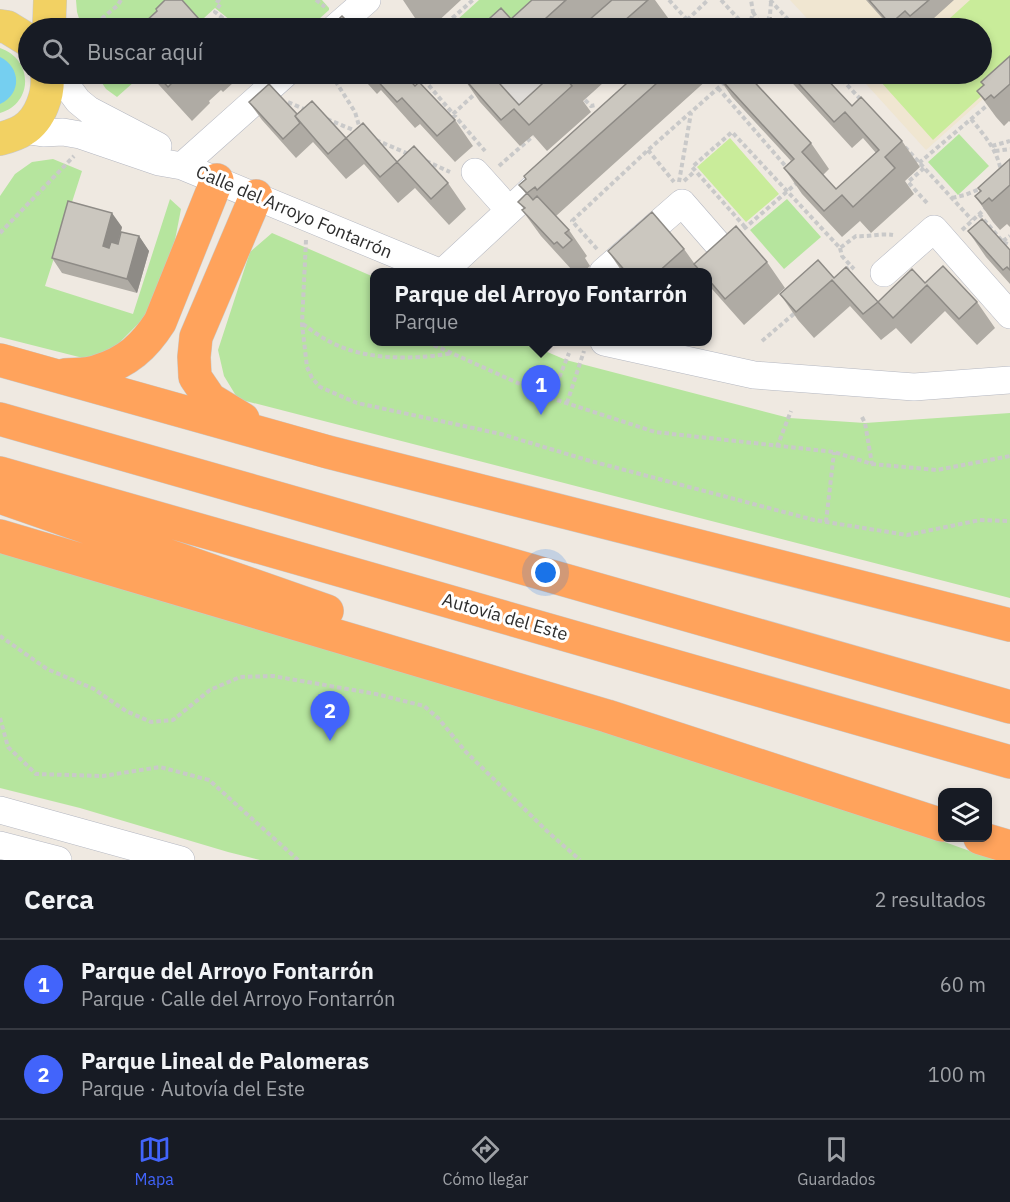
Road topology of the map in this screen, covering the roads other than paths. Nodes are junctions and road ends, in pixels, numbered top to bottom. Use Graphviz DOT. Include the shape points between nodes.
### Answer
graph roads {
  1 [pos="50,0"];
  2 [pos="49,18"];
  3 [pos="0,26"];
  4 [pos="18,33"];
  5 [pos="48,84"];
  6 [pos="65,84"];
  7 [pos="274,84"];
  8 [pos="6,137"];
  9 [pos="570,154"];
  10 [pos="477,165"];
  11 [pos="182,166"];
  12 [pos="217,180"];
  13 [pos="256,196"];
  14 [pos="509,210"];
  15 [pos="726,238"];
  16 [pos="602,263"];
  17 [pos="429,268"];
  18 [pos="446,268"];
  19 [pos="884,273"];
  20 [pos="1010,315"];
  21 [pos="622,346"];
  22 [pos="0,360"];
  23 [pos="56,376"];
  24 [pos="1010,380"];
  25 [pos="0,419"];
  26 [pos="328,452"];
  27 [pos="0,473"];
  28 [pos="0,497"];
  29 [pos="0,536"];
  30 [pos="1010,625"];
  31 [pos="833,656"];
  32 [pos="1010,692"];
  33 [pos="1010,707"];
  34 [pos="607,716"];
  35 [pos="1010,762"];
  36 [pos="0,810"];
  37 [pos="938,824"];
  38 [pos="992,841"];
  39 [pos="0,845"];
  40 [pos="1010,848"];
  41 [pos="58,860"];
  42 [pos="181,860"];
  1 -- 2 [label="main road"];
  3 -- 4 [label="main road"];
  5 -- 8 [label="main road" via="33,122"];
  6 -- 11 [label="street, Calle del Arroyo Fontarrón" via="89,110 164,150"];
  7 -- 11 [label="street, Calle del Arroyo Fontarrón"];
  8 -- 11 [label="street, Calle del Arroyo Fontarrón" via="63,132"];
  9 -- 14 [label="street, Calle del Arroyo Fontarrón"];
  10 -- 14 [label="street"];
  11 -- 12 [label="street, Calle del Arroyo Fontarrón"];
  12 -- 13 [label="street, Calle del Arroyo Fontarrón"];
  12 -- 23 [label="highway" via="150,338 131,356 97,372"];
  13 -- 17 [label="street, Calle del Arroyo Fontarrón"];
  13 -- 26 [label="highway" via="196,337 195,377 210,399 239,417"];
  14 -- 18 [label="street, Calle del Arroyo Fontarrón"];
  15 -- 16 [label="street" via="682,203"];
  19 -- 20 [label="street" via="934,229"];
  21 -- 24 [label="street" via="754,375 914,387"];
  22 -- 23 [label="highway"];
  23 -- 26 [label="highway"];
  25 -- 31 [label="highway"];
  26 -- 30 [label="highway"];
  27 -- 35 [label="highway, Autovía del Este"];
  28 -- 34 [label="highway" via="288,597"];
  29 -- 34 [label="highway"];
  31 -- 32 [label="highway"];
  31 -- 33 [label="highway"];
  34 -- 37 [label="highway"];
  36 -- 42 [label="street"];
  38 -- 40 [label="highway"];
  39 -- 41 [label="street"];
}
